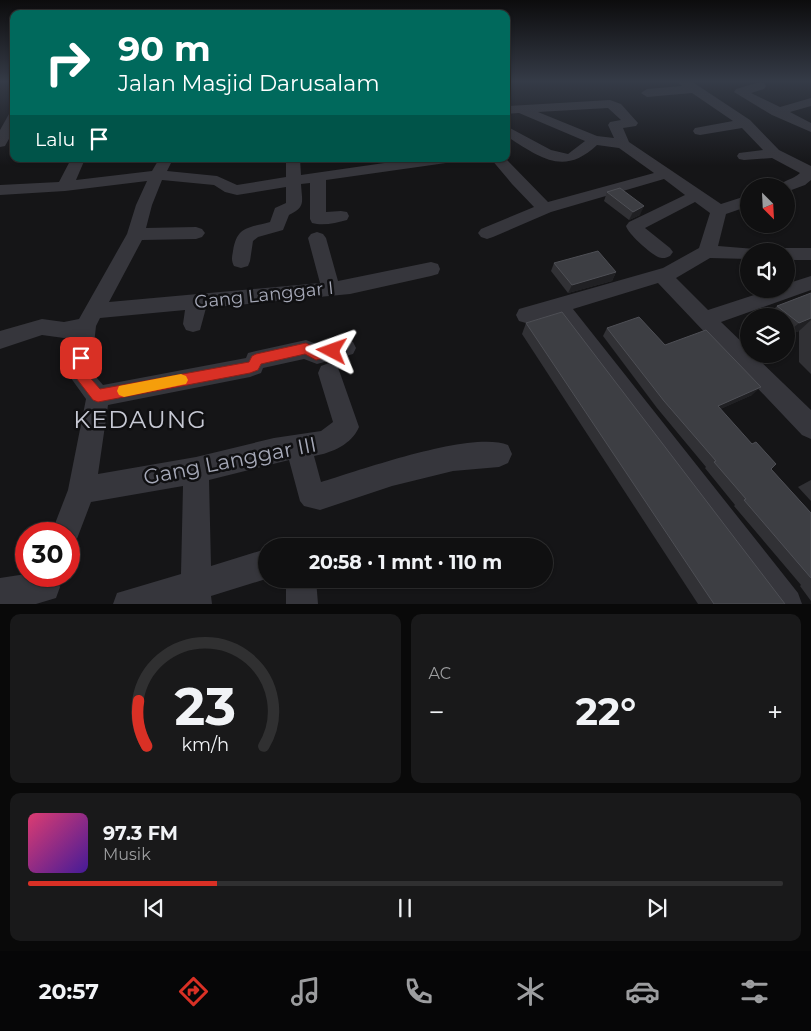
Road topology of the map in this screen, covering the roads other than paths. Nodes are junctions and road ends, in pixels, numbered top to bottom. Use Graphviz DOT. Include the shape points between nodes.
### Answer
graph roads {
  1 [pos="521,109"];
  2 [pos="619,109"];
  3 [pos="724,109"];
  4 [pos="772,109"];
  5 [pos="787,109"];
  6 [pos="777,112"];
  7 [pos="745,123"];
  8 [pos="10,125"];
  9 [pos="811,128"];
  10 [pos="700,131"];
  11 [pos="510,132"];
  12 [pos="594,140"];
  13 [pos="0,143"];
  14 [pos="623,144"];
  15 [pos="774,153"];
  16 [pos="744,156"];
  17 [pos="77,162"];
  18 [pos="292,162"];
  19 [pos="421,162"];
  20 [pos="501,162"];
  21 [pos="161,167"];
  22 [pos="810,172"];
  23 [pos="666,174"];
  24 [pos="318,178"];
  25 [pos="294,182"];
  26 [pos="795,183"];
  27 [pos="65,186"];
  28 [pos="1,191"];
  29 [pos="697,195"];
  30 [pos="740,203"];
  31 [pos="545,208"];
  32 [pos="719,211"];
  33 [pos="341,216"];
  34 [pos="196,233"];
  35 [pos="487,233"];
  36 [pos="136,234"];
  37 [pos="317,238"];
  38 [pos="664,252"];
  39 [pos="707,252"];
  40 [pos="740,253"];
  41 [pos="240,261"];
  42 [pos="431,269"];
  43 [pos="661,276"];
  44 [pos="811,283"];
  45 [pos="331,288"];
  46 [pos="197,302"];
  47 [pos="559,306"];
  48 [pos="526,315"];
  49 [pos="90,319"];
  50 [pos="705,319"];
  51 [pos="193,324"];
  52 [pos="0,340"];
  53 [pos="345,348"];
  54 [pos="329,373"];
  55 [pos="98,396"];
  56 [pos="811,427"];
  57 [pos="299,447"];
  58 [pos="499,454"];
  59 [pos="196,470"];
  60 [pos="82,490"];
  61 [pos="70,522"];
  62 [pos="258,567"];
  63 [pos="301,588"];
  64 [pos="44,589"];
  65 [pos="0,593"];
  66 [pos="196,594"];
  67 [pos="128,604"];
  68 [pos="302,604"];
  69 [pos="787,604"];
  1 -- 12 [label="street"];
  2 -- 14 [label="street" via="631,123 615,125"];
  3 -- 7 [label="street"];
  4 -- 6 [label="street"];
  5 -- 6 [label="street"];
  6 -- 9 [label="street"];
  7 -- 10 [label="street"];
  7 -- 15 [label="street"];
  8 -- 13 [label="street"];
  11 -- 12 [label="street" via="562,158 575,156"];
  12 -- 14 [label="street"];
  14 -- 23 [label="street"];
  15 -- 16 [label="street"];
  15 -- 22 [label="street"];
  17 -- 27 [label="street"];
  18 -- 25 [label="street"];
  19 -- 24 [label="street"];
  20 -- 31 [label="street"];
  21 -- 25 [label="street" via="217,181 228,189"];
  21 -- 27 [label="street"];
  21 -- 36 [label="street" via="138,221"];
  22 -- 26 [label="street"];
  23 -- 29 [label="street"];
  23 -- 31 [label="street"];
  24 -- 25 [label="street"];
  24 -- 33 [label="street" via="318,219"];
  25 -- 41 [label="street" via="294,206 281,212 279,224 274,229 244,238"];
  27 -- 28 [label="street"];
  29 -- 32 [label="street"];
  29 -- 38 [label="street" via="634,226"];
  30 -- 32 [label="street"];
  31 -- 35 [label="street"];
  32 -- 39 [label="street"];
  34 -- 36 [label="street"];
  36 -- 49 [label="street"];
  37 -- 45 [label="street"];
  39 -- 40 [label="street"];
  39 -- 43 [label="street"];
  42 -- 45 [label="street, Gang Langgar I" via="350,287"];
  43 -- 47 [label="street"];
  43 -- 50 [label="street"];
  44 -- 50 [label="street"];
  45 -- 46 [label="street, Gang Langgar I"];
  46 -- 49 [label="street, Gang Langgar I"];
  46 -- 51 [label="street"];
  47 -- 48 [label="street"];
  47 -- 69 [label="street"];
  49 -- 52 [label="street, Gang Langgar I" via="64,330 42,327"];
  49 -- 55 [label="street" via="79,374"];
  50 -- 56 [label="street"];
  53 -- 55 [label="street" via="316,354 306,349 256,360 250,367"];
  54 -- 57 [label="street, Gang Langgar III" via="347,427 326,442"];
  55 -- 60 [label="street"];
  57 -- 58 [label="street" via="314,496 453,458"];
  57 -- 59 [label="street, Gang Langgar III" via="274,450"];
  59 -- 60 [label="street, Gang Langgar III"];
  59 -- 66 [label="street"];
  60 -- 61 [label="street"];
  62 -- 66 [label="street"];
  63 -- 68 [label="street"];
  64 -- 65 [label="street"];
  66 -- 67 [label="street"];
}
